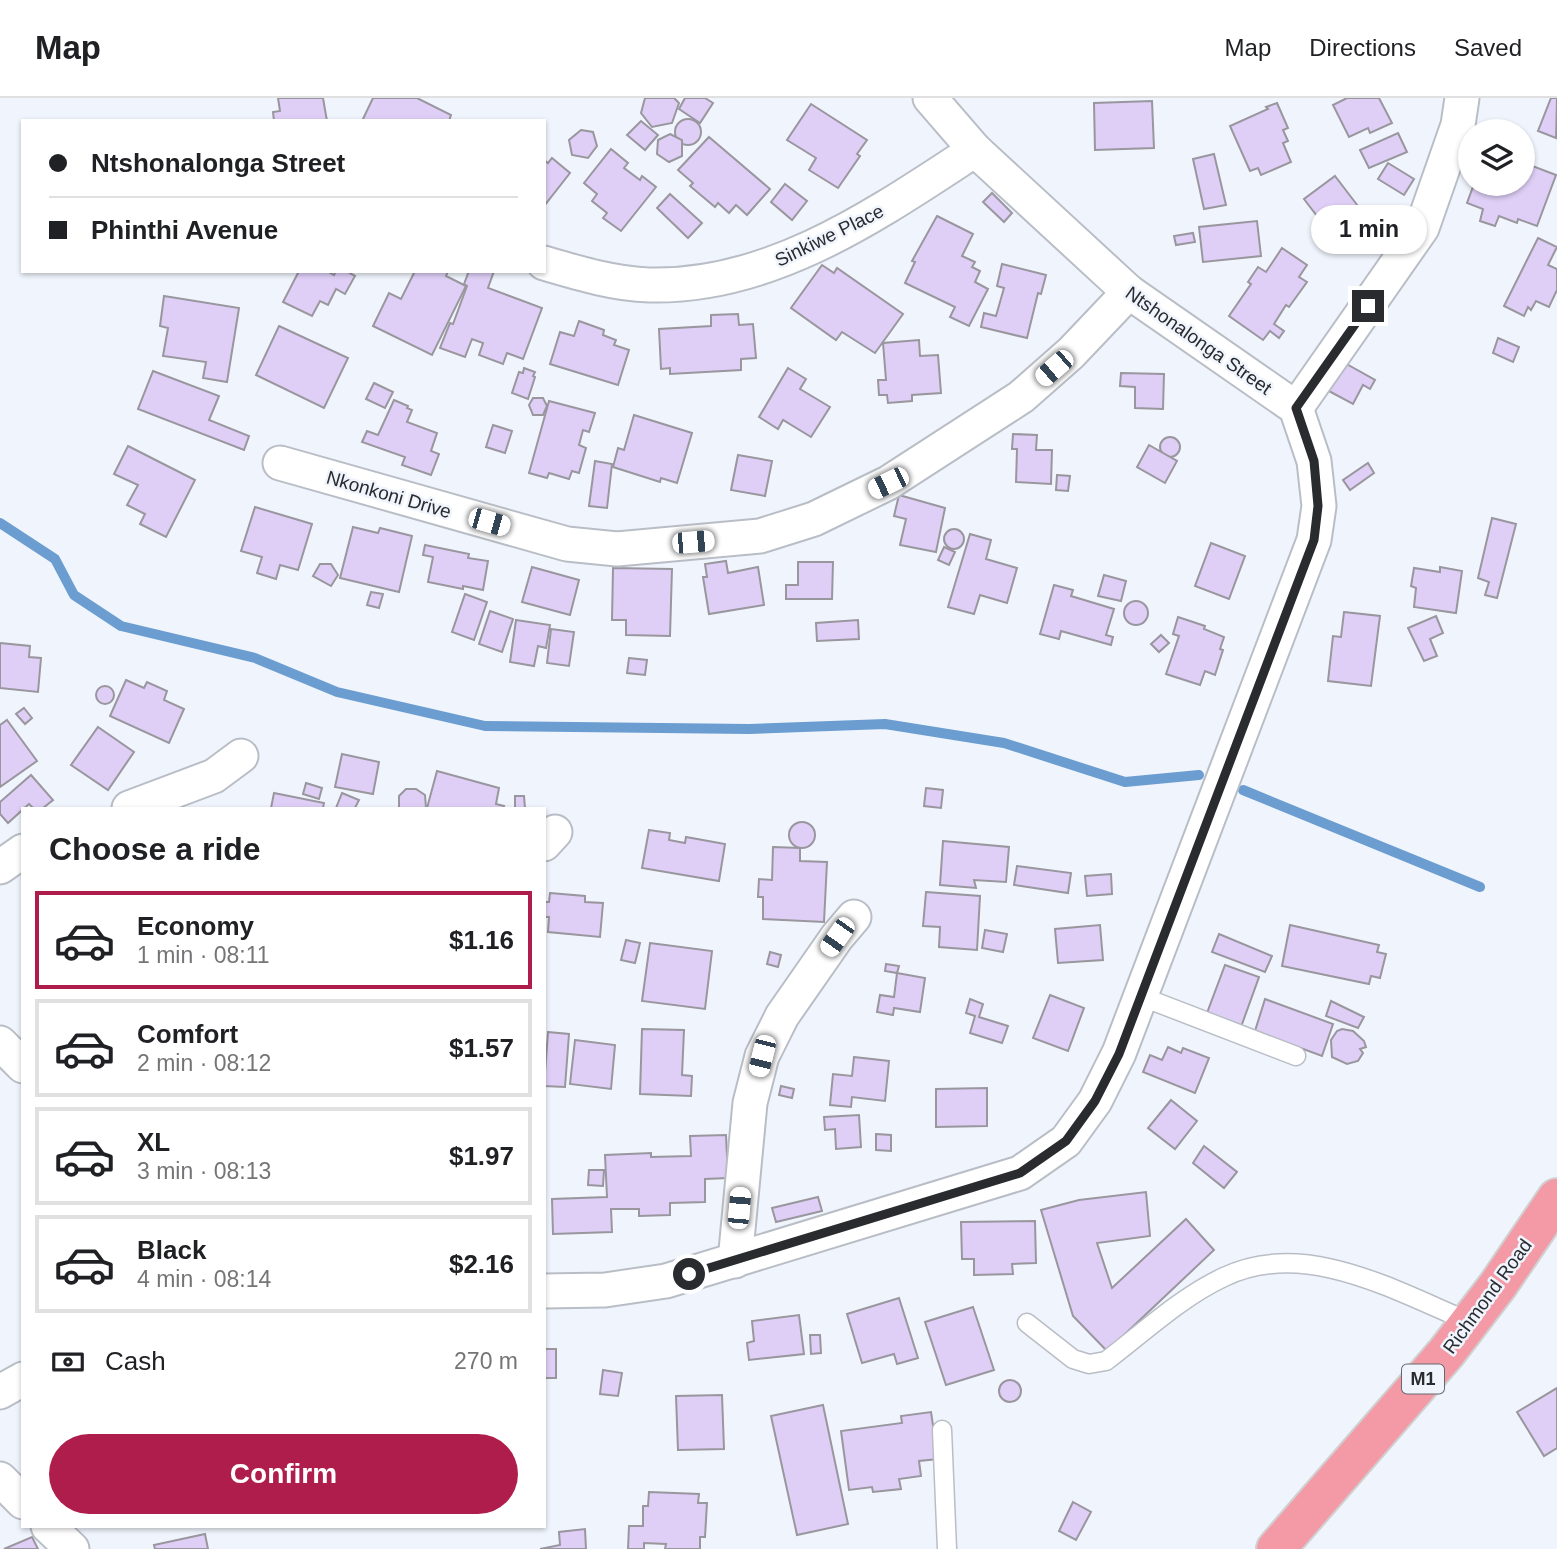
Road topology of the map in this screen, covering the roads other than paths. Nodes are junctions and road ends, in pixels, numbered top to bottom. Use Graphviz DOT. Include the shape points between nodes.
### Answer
graph roads {
  1 [pos="930,98"];
  2 [pos="1462,98"];
  3 [pos="975,150"];
  4 [pos="546,264"];
  5 [pos="1129,292"];
  6 [pos="1296,408"];
  7 [pos="280,463"];
  8 [pos="241,756"];
  9 [pos="132,807"];
  10 [pos="21,852"];
  11 [pos="0,867"];
  12 [pos="854,917"];
  13 [pos="1140,996"];
  14 [pos="0,1043"];
  15 [pos="1296,1056"];
  16 [pos="21,1064"];
  17 [pos="1557,1199"];
  18 [pos="735,1261"];
  19 [pos="546,1292"];
  20 [pos="1470,1322"];
  21 [pos="1027,1324"];
  22 [pos="21,1380"];
  23 [pos="0,1392"];
  24 [pos="942,1430"];
  25 [pos="0,1479"];
  26 [pos="21,1500"];
  27 [pos="50,1528"];
  28 [pos="72,1549"];
  29 [pos="947,1549"];
  30 [pos="1276,1549"];
  1 -- 3 [label="street, Ntshonalonga Street"];
  2 -- 6 [label="street" via="1458,125 1422,228"];
  3 -- 4 [label="street, Sinkiwe Place" via="883,210 813,247 712,281 648,285"];
  3 -- 5 [label="street, Ntshonalonga Street"];
  5 -- 6 [label="street, Ntshonalonga Street"];
  5 -- 7 [label="street, Nkonkoni Drive" via="1021,397 888,483 814,519 760,536 617,549 567,544"];
  6 -- 13 [label="street" via="1314,461 1318,506 1314,540"];
  8 -- 9 [label="street" via="214,776"];
  10 -- 11 [label="street"];
  12 -- 18 [label="street" via="782,1016 762,1056 750,1103"];
  13 -- 15 [label="lane"];
  13 -- 18 [label="street" via="1119,1054 1095,1101 1066,1141 1020,1173"];
  14 -- 16 [label="street"];
  17 -- 20 [label="highway, Richmond Road / M1"];
  18 -- 19 [label="street" via="666,1281"];
  20 -- 21 [label="lane" via="1368,1280 1295,1263 1259,1266 1225,1276 1106,1361 1088,1364 1073,1359"];
  20 -- 30 [label="highway, Richmond Road / M1"];
  22 -- 23 [label="street"];
  24 -- 29 [label="lane"];
  25 -- 26 [label="street"];
  27 -- 28 [label="street"];
}
